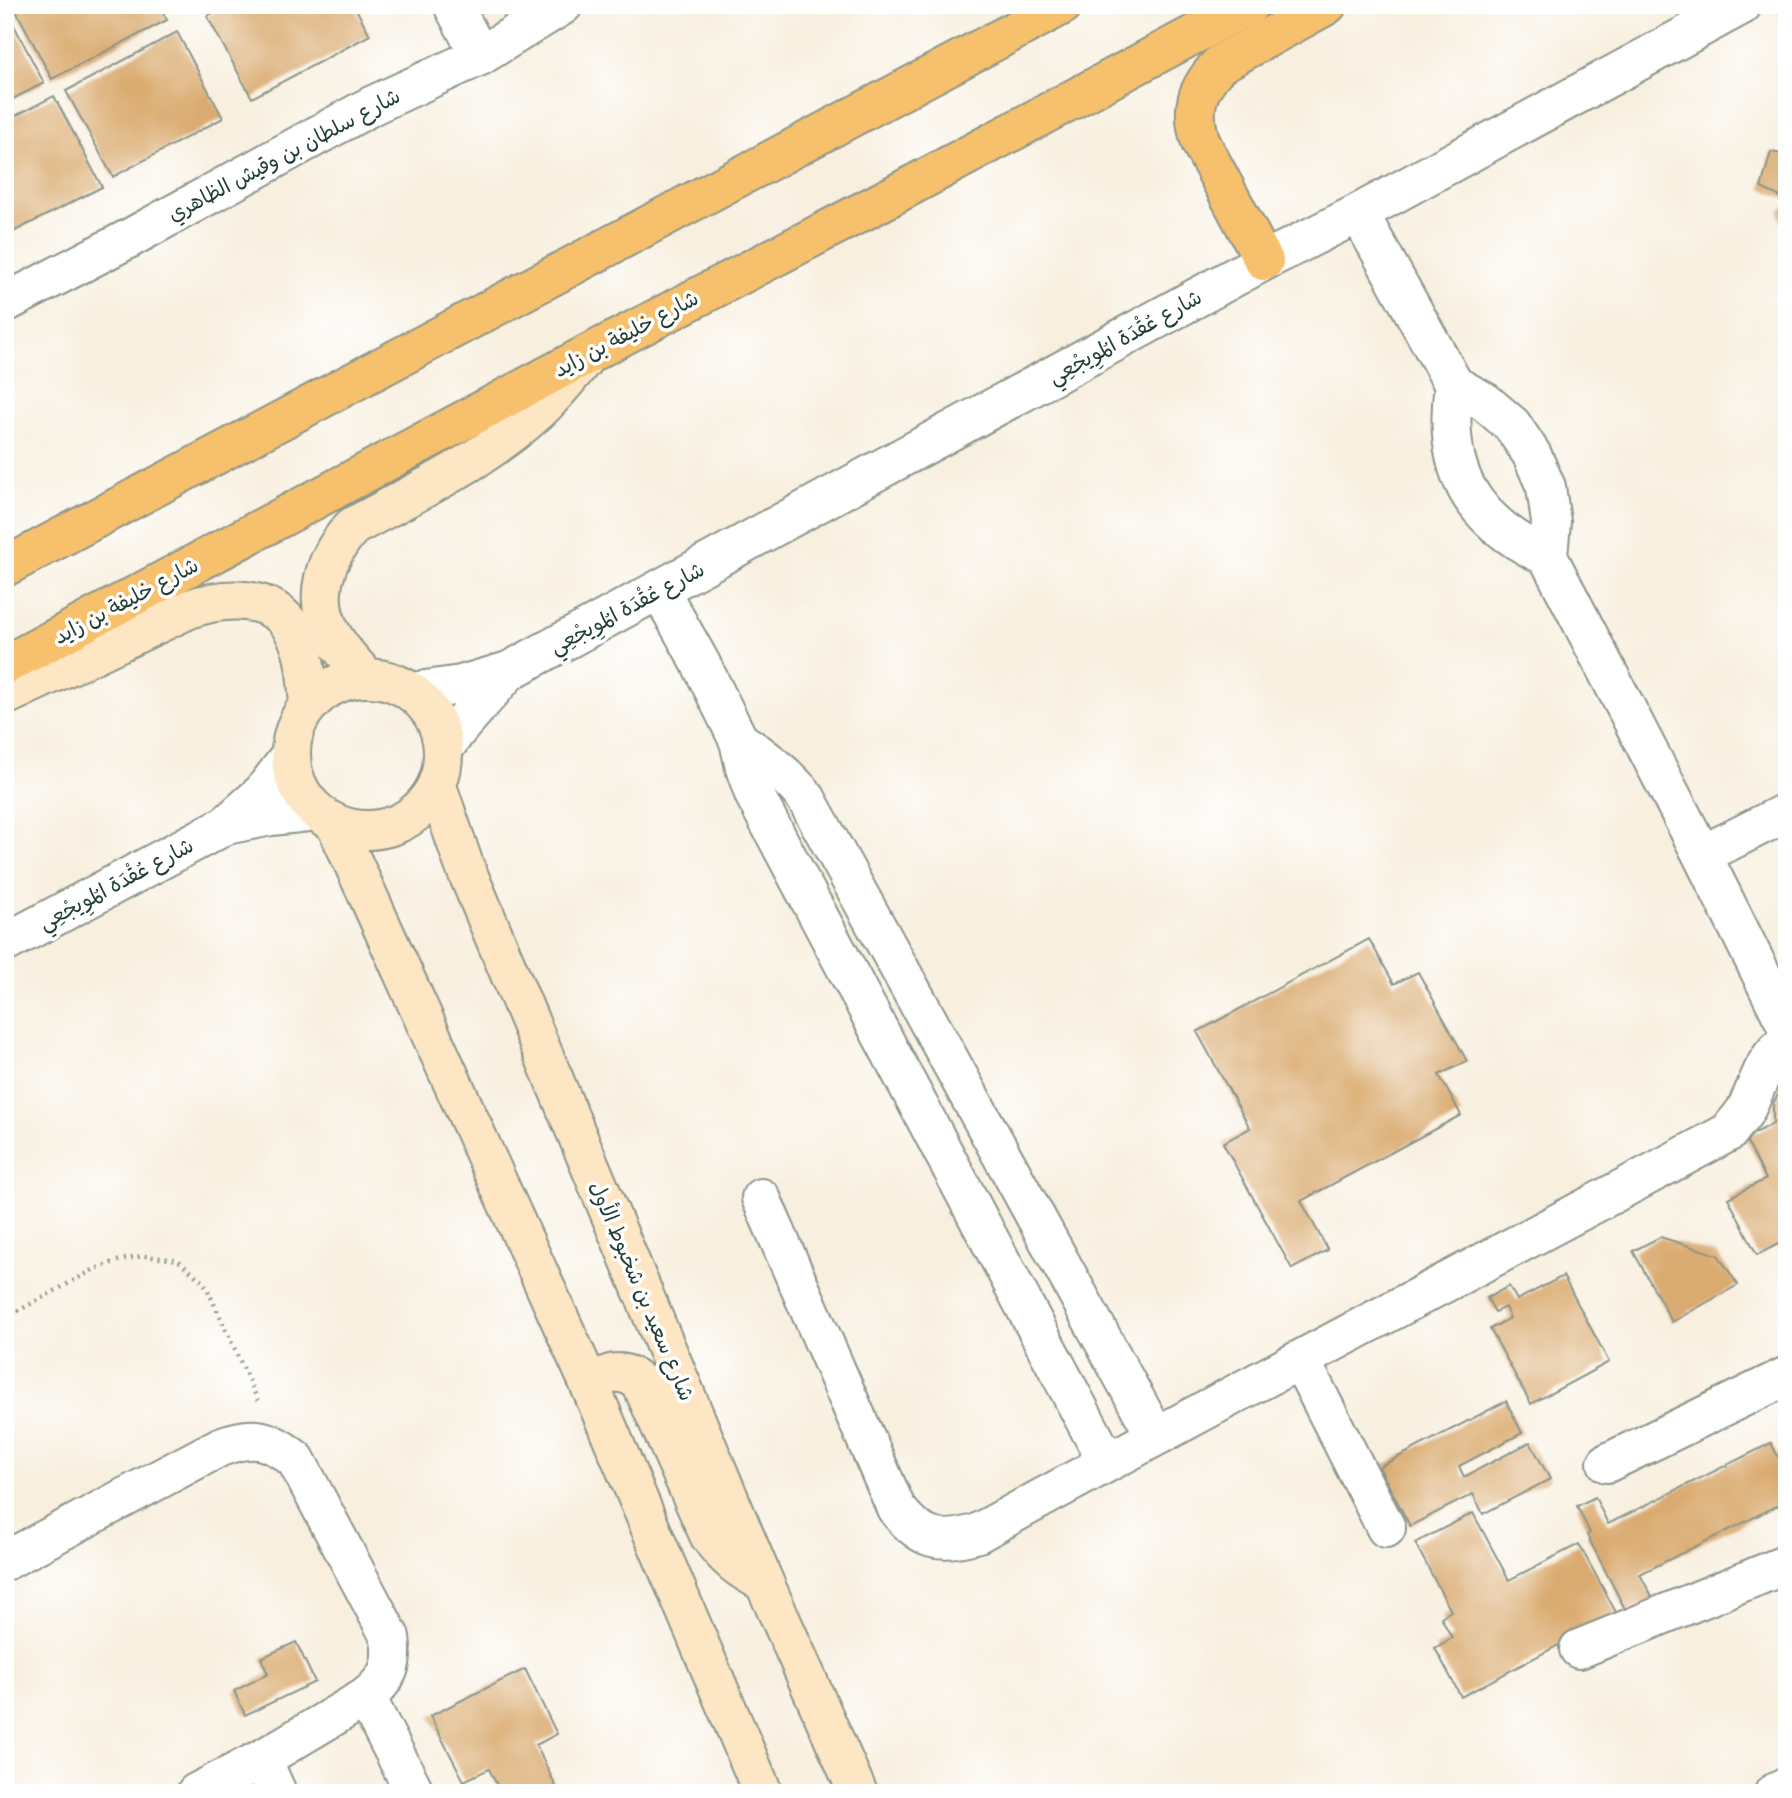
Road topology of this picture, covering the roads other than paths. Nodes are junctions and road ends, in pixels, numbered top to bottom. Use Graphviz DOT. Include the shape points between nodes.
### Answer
graph roads {
  1 [pos="453,5"];
  2 [pos="563,5"];
  3 [pos="1063,5"];
  4 [pos="1249,5"];
  5 [pos="1327,5"];
  6 [pos="1742,5"];
  7 [pos="480,56"];
  8 [pos="1359,213"];
  9 [pos="1264,261"];
  10 [pos="5,303"];
  11 [pos="588,354"];
  12 [pos="1454,385"];
  13 [pos="1548,557"];
  14 [pos="5,567"];
  15 [pos="660,591"];
  16 [pos="5,666"];
  17 [pos="509,671"];
  18 [pos="367,678"];
  19 [pos="411,692"];
  20 [pos="5,696"];
  21 [pos="309,705"];
  22 [pos="739,741"];
  23 [pos="444,748"];
  24 [pos="292,755"];
  25 [pos="437,786"];
  26 [pos="1787,812"];
  27 [pos="326,817"];
  28 [pos="226,825"];
  29 [pos="1702,855"];
  30 [pos="5,943"];
  31 [pos="1787,1026"];
  32 [pos="1787,1042"];
  33 [pos="761,1198"];
  34 [pos="1301,1361"];
  35 [pos="1787,1376"];
  36 [pos="592,1388"];
  37 [pos="1155,1435"];
  38 [pos="1107,1462"];
  39 [pos="1607,1463"];
  40 [pos="1386,1528"];
  41 [pos="5,1561"];
  42 [pos="1787,1564"];
  43 [pos="764,1582"];
  44 [pos="1579,1649"];
  45 [pos="366,1698"];
  46 [pos="269,1776"];
  47 [pos="1787,1787"];
  48 [pos="196,1793"];
  49 [pos="415,1793"];
  50 [pos="763,1793"];
  51 [pos="858,1793"];
  52 [pos="1774,1793"];
  1 -- 7 [label="street"];
  2 -- 7 [label="street, شارع سلطان بن وقيش الظاهري"];
  3 -- 14 [label="highway"];
  4 -- 11 [label="highway, شارع خليفة بن زايد"];
  5 -- 9 [label="highway" via="1220,64 1199,91 1196,126 1201,143"];
  6 -- 8 [label="street, شارع عُقْدَة المُوِيجْعِي"];
  7 -- 10 [label="street, شارع سلطان بن وقيش الظاهري" via="373,104"];
  8 -- 9 [label="street, شارع عُقْدَة المُوِيجْعِي"];
  8 -- 12 [label="street"];
  9 -- 15 [label="street, شارع عُقْدَة المُوِيجْعِي"];
  11 -- 16 [label="highway, شارع خليفة بن زايد"];
  11 -- 18 [label="main road" via="536,414 504,440 352,527 336,545 326,566 324,612 331,634"];
  12 -- 13 [label="street" via="1485,402 1512,425 1532,455 1546,487 1551,522"];
  12 -- 13 [label="street" via="1452,447 1460,476 1496,526"];
  13 -- 29 [label="street"];
  15 -- 17 [label="street, شارع عُقْدَة المُوِيجْعِي"];
  15 -- 22 [label="street"];
  17 -- 19 [label="street, شارع عُقْدَة المُوِيجْعِي" via="461,685"];
  17 -- 23 [label="street, شارع عُقْدَة المُوِيجْعِي"];
  18 -- 19 [label="main road"];
  18 -- 21 [label="main road" via="345,682"];
  19 -- 23 [label="main road" via="427,707"];
  20 -- 21 [label="main road" via="189,609 228,600 258,603 280,613 294,630"];
  21 -- 24 [label="main road" via="296,728"];
  22 -- 37 [label="street" via="764,756 806,798"];
  22 -- 38 [label="street" via="754,794"];
  23 -- 25 [label="main road"];
  24 -- 27 [label="main road" via="294,776 303,795"];
  24 -- 28 [label="street, شارع عُقْدَة المُوِيجْعِي" via="261,793"];
  25 -- 27 [label="main road" via="419,810 394,826 364,830"];
  25 -- 43 [label="main road, شارع سعيد بن شخبوط الأول" via="463,862"];
  26 -- 29 [label="street"];
  27 -- 28 [label="street, شارع عُقْدَة المُوِيجْعِي" via="271,816"];
  27 -- 36 [label="main road"];
  28 -- 30 [label="street, شارع عُقْدَة المُوِيجْعِي"];
  29 -- 31 [label="street"];
  32 -- 34 [label="street" via="1765,1065 1745,1111 1729,1132"];
  33 -- 38 [label="street" via="896,1508 911,1527 933,1539 954,1540 978,1533"];
  34 -- 37 [label="street"];
  34 -- 40 [label="street"];
  35 -- 39 [label="street"];
  36 -- 43 [label="main road" via="609,1373 621,1372 641,1383 709,1535 732,1563"];
  36 -- 50 [label="main road"];
  37 -- 38 [label="street"];
  41 -- 45 [label="street" via="220,1447 240,1439 260,1439 296,1460 390,1637 389,1671"];
  42 -- 44 [label="street"];
  43 -- 51 [label="main road, شارع سعيد بن شخبوط الأول"];
  45 -- 46 [label="street"];
  45 -- 49 [label="street"];
  46 -- 48 [label="street"];
  47 -- 52 [label="street"];
}
